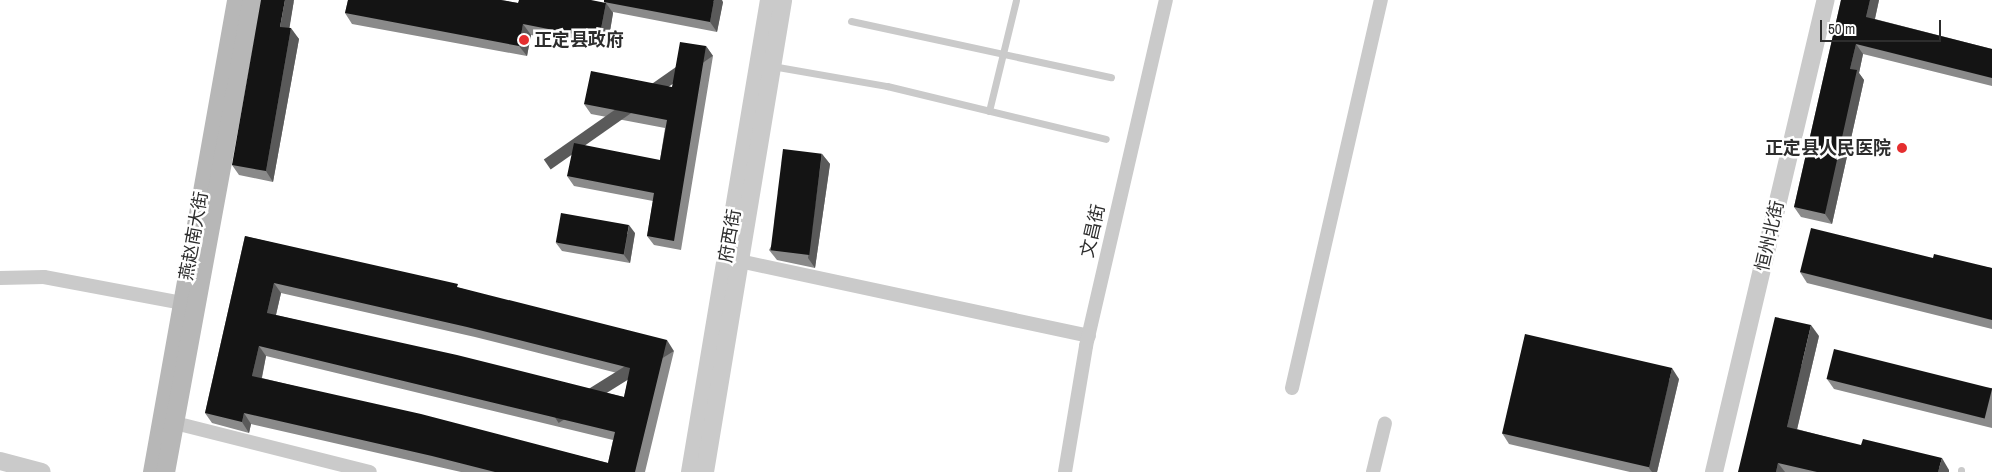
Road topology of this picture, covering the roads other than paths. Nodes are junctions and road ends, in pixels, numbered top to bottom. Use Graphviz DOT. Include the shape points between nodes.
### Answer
graph roads {
  1 [pos="236,0"];
  2 [pos="252,0"];
  3 [pos="770,0"];
  4 [pos="782,0"];
  5 [pos="1016,0"];
  6 [pos="1166,0"];
  7 [pos="1381,0"];
  8 [pos="1826,0"];
  9 [pos="851,21"];
  10 [pos="1003,54"];
  11 [pos="764,65"];
  12 [pos="1111,77"];
  13 [pos="989,111"];
  14 [pos="1106,139"];
  15 [pos="734,260"];
  16 [pos="0,278"];
  17 [pos="182,302"];
  18 [pos="1088,336"];
  19 [pos="1292,388"];
  20 [pos="168,421"];
  21 [pos="1385,423"];
  22 [pos="0,462"];
  23 [pos="42,472"];
  24 [pos="152,472"];
  25 [pos="165,472"];
  26 [pos="370,472"];
  27 [pos="690,472"];
  28 [pos="705,472"];
  29 [pos="1065,472"];
  30 [pos="1373,472"];
  31 [pos="1714,472"];
  1 -- 17 [label="main road, 燕赵南大街"];
  2 -- 20 [label="main road"];
  3 -- 11 [label="street, 府西街"];
  4 -- 11 [label="street"];
  5 -- 10 [label="lane"];
  6 -- 18 [label="street, 文昌街"];
  7 -- 19 [label="street"];
  8 -- 31 [label="street, 恒州北街"];
  9 -- 10 [label="lane"];
  10 -- 12 [label="lane"];
  10 -- 13 [label="lane"];
  11 -- 13 [label="lane" via="886,86"];
  11 -- 15 [label="street, 府西街"];
  13 -- 14 [label="lane"];
  15 -- 18 [label="street"];
  15 -- 27 [label="street, 府西街"];
  15 -- 28 [label="street"];
  16 -- 17 [label="street" via="44,277"];
  17 -- 20 [label="main road, 燕赵南大街"];
  18 -- 29 [label="street, 文昌街"];
  20 -- 24 [label="main road, 燕赵南大街"];
  20 -- 25 [label="main road"];
  20 -- 26 [label="street"];
  21 -- 30 [label="street"];
  22 -- 23 [label="street"];
}
